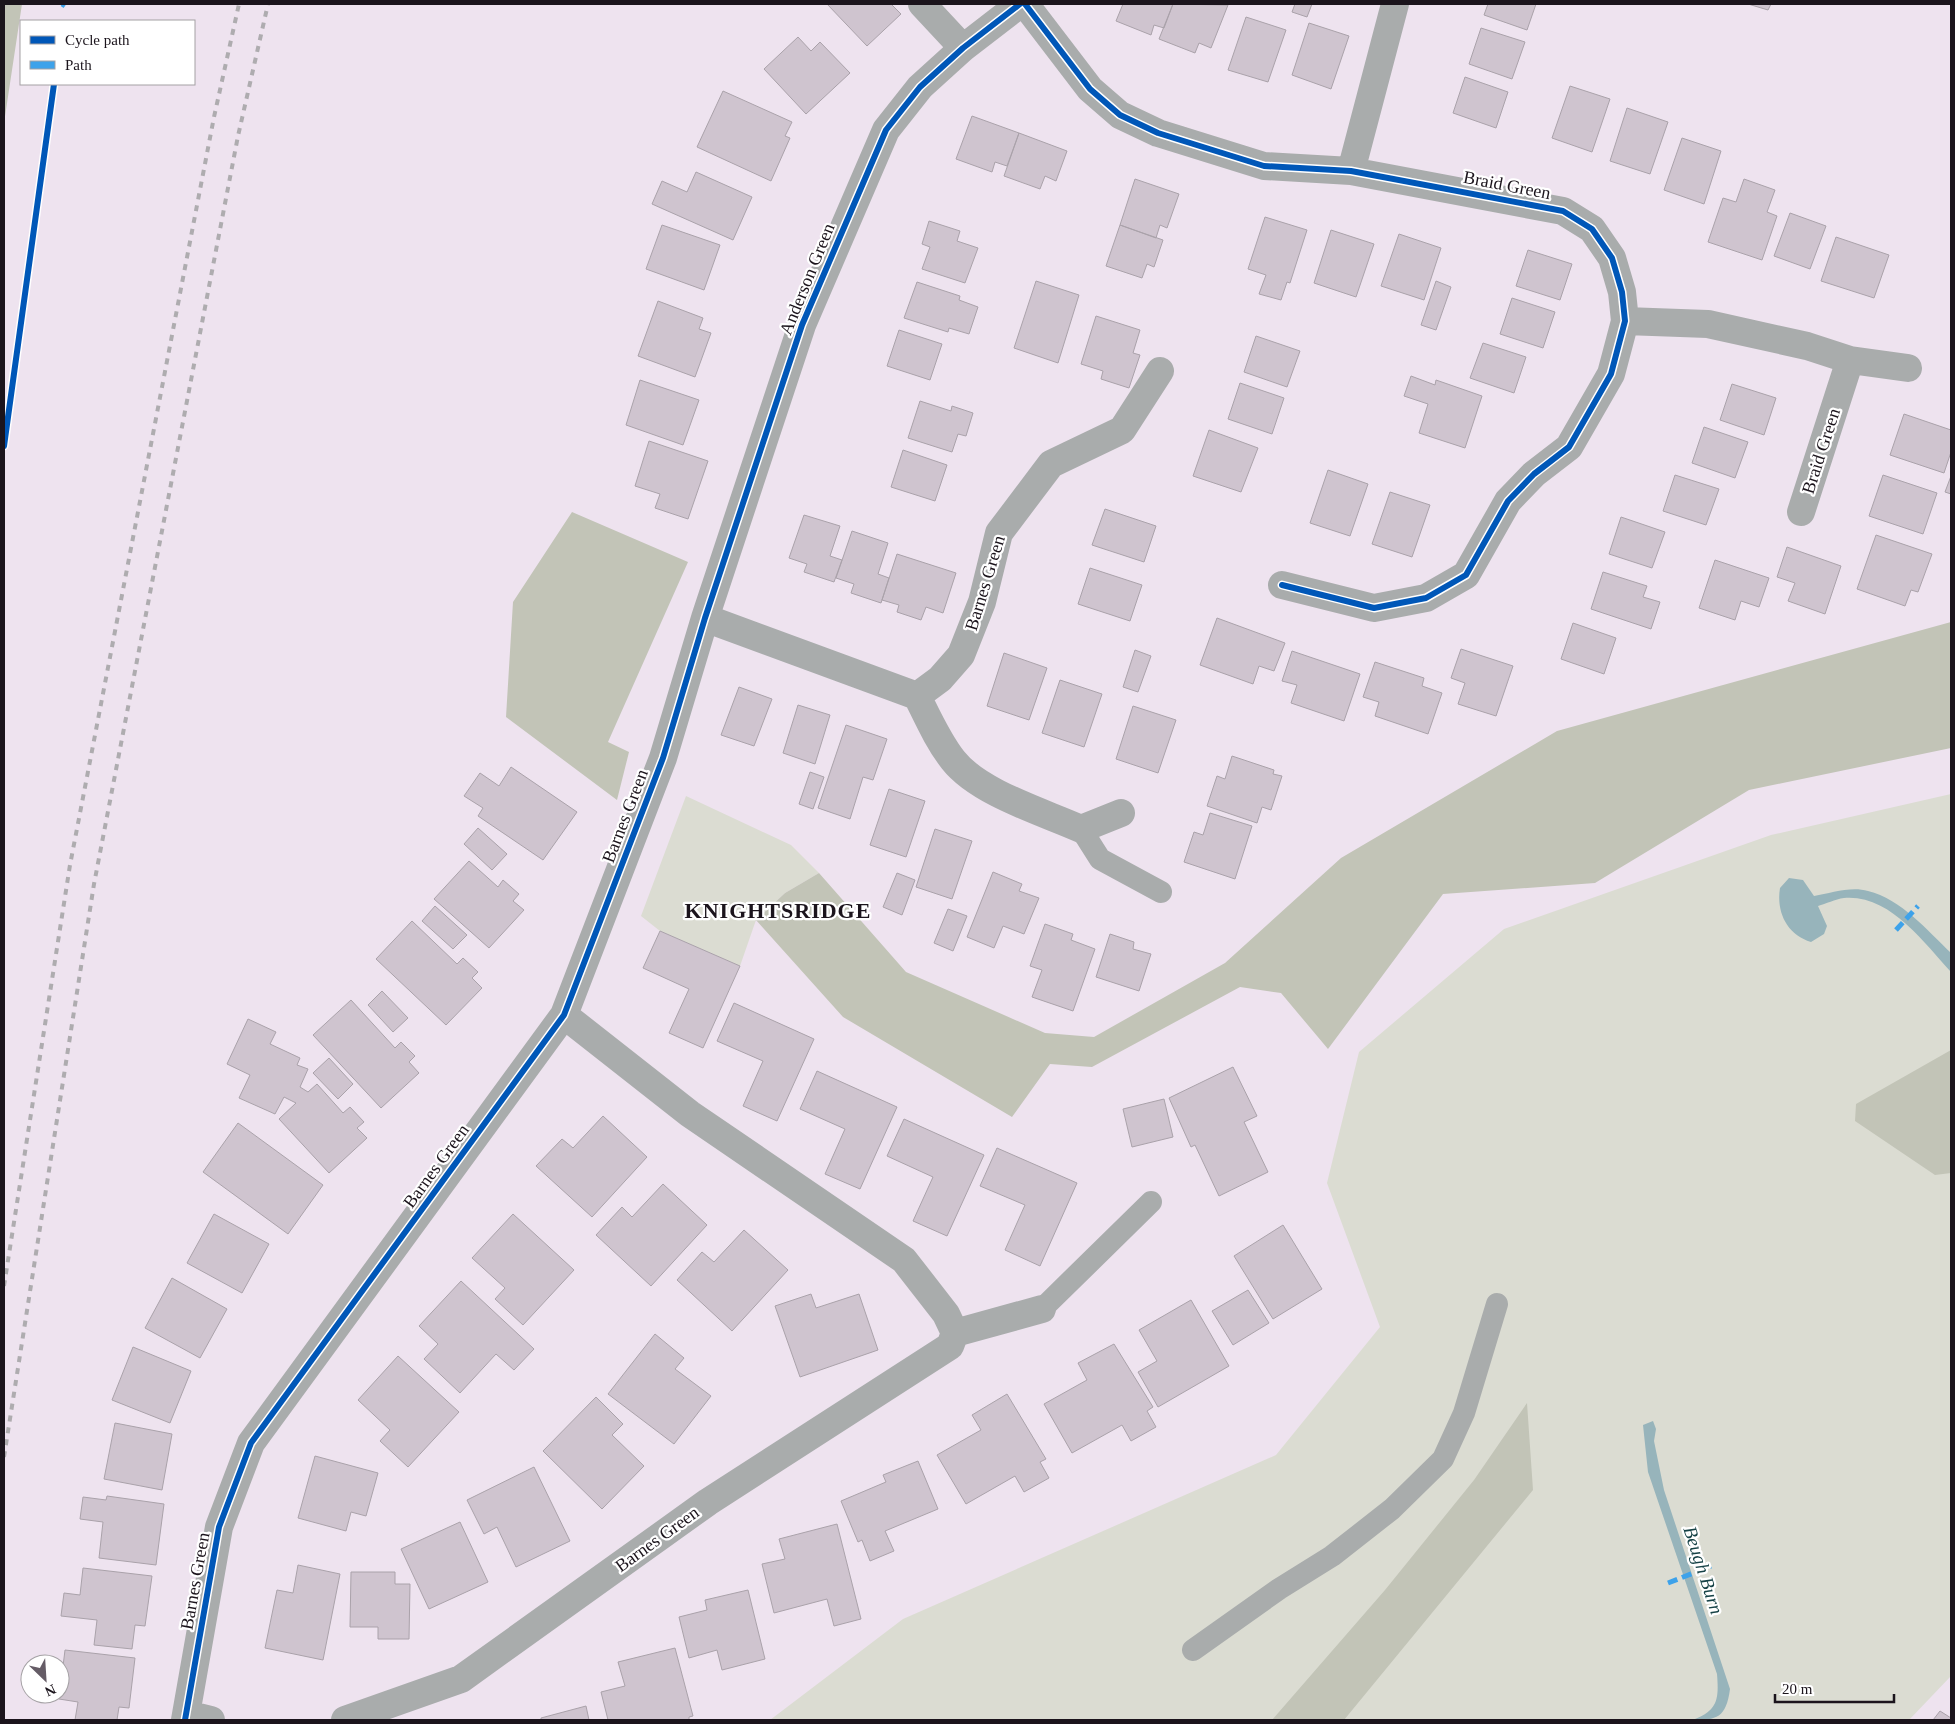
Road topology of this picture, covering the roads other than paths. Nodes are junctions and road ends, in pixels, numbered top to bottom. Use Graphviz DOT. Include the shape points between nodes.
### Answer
graph roads {
  1 [pos="922,4"];
  2 [pos="1020,4"];
  3 [pos="1025,4"];
  4 [pos="1395,4"];
  5 [pos="963,48"];
  6 [pos="1350,171"];
  7 [pos="1625,322"];
  8 [pos="1850,360"];
  9 [pos="1908,368"];
  10 [pos="1160,371"];
  11 [pos="1801,512"];
  12 [pos="1282,584"];
  13 [pos="705,618"];
  14 [pos="917,696"];
  15 [pos="1121,813"];
  16 [pos="1081,829"];
  17 [pos="1161,892"];
  18 [pos="564,1015"];
  19 [pos="1150,1202"];
  20 [pos="1497,1304"];
  21 [pos="1042,1310"];
  22 [pos="955,1333"];
  23 [pos="1193,1650"];
  24 [pos="194,1718"];
  25 [pos="344,1720"];
  1 -- 5 [label="street"];
  2 -- 5 [label="street, Anderson Green"];
  3 -- 6 [label="street, Braid Green" via="1090,89 1120,115 1158,133 1264,166"];
  4 -- 6 [label="street"];
  5 -- 13 [label="street, Anderson Green" via="920,87 886,130 802,325"];
  6 -- 7 [label="street, Braid Green" via="1563,211 1592,229 1612,258 1622,292"];
  7 -- 8 [label="street" via="1708,324 1807,346"];
  7 -- 12 [label="street, Braid Green" via="1611,374 1569,448 1534,474 1508,501 1466,575 1426,598 1374,608"];
  8 -- 9 [label="street"];
  8 -- 11 [label="street, Braid Green"];
  10 -- 14 [label="street, Barnes Green" via="1122,430 1051,464 998,533 982,602 961,655 940,680"];
  13 -- 14 [label="street"];
  13 -- 18 [label="street, Barnes Green" via="663,758"];
  14 -- 16 [label="street" via="954,761 979,784"];
  15 -- 16 [label="street"];
  16 -- 17 [label="lane" via="1100,859"];
  18 -- 22 [label="street" via="690,1114 904,1260 946,1314"];
  18 -- 24 [label="street, Barnes Green" via="251,1443 219,1527"];
  19 -- 21 [label="lane"];
  20 -- 23 [label="lane" via="1464,1413 1443,1460 1392,1509 1332,1556"];
  21 -- 22 [label="street"];
  22 -- 25 [label="street, Barnes Green" via="950,1346 708,1502 461,1679"];
}
